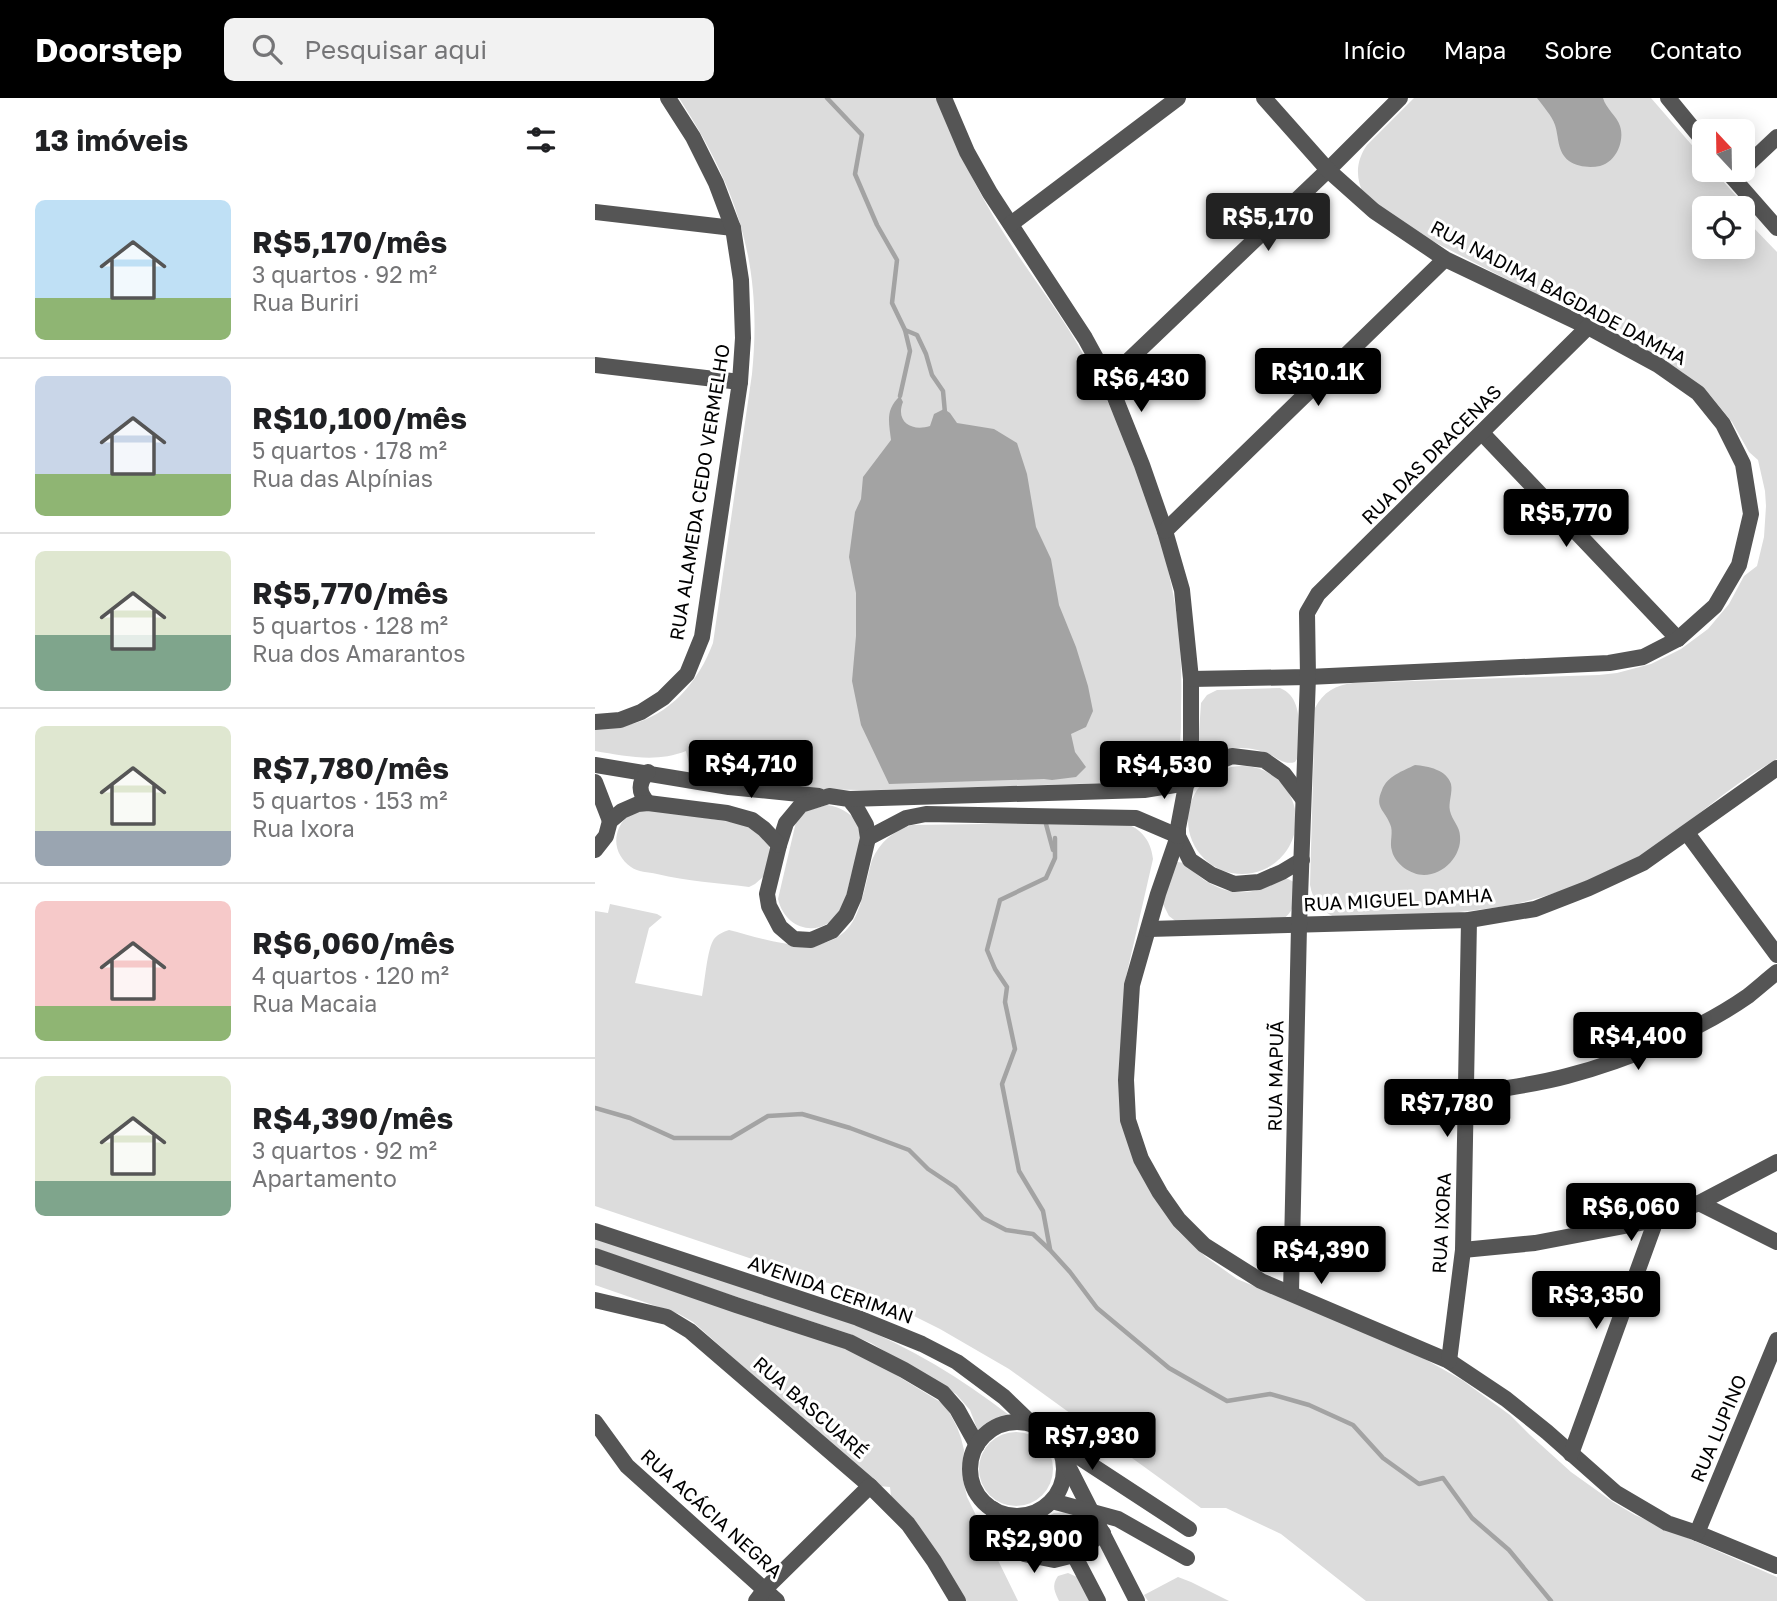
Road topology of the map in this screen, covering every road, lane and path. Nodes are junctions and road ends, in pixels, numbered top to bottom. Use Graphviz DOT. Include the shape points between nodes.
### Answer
graph roads {
  1 [pos="668,98"];
  2 [pos="944,98"];
  3 [pos="1178,98"];
  4 [pos="1264,98"];
  5 [pos="1400,98"];
  6 [pos="1668,98"];
  7 [pos="1692,127"];
  8 [pos="1777,137"];
  9 [pos="1755,156"];
  10 [pos="1328,170"];
  11 [pos="1743,182"];
  12 [pos="595,212"];
  13 [pos="1011,224"];
  14 [pos="733,228"];
  15 [pos="1777,228"];
  16 [pos="1445,259"];
  17 [pos="1588,327"];
  18 [pos="595,365"];
  19 [pos="1108,380"];
  20 [pos="740,382"];
  21 [pos="1482,433"];
  22 [pos="1165,531"];
  23 [pos="1678,639"];
  24 [pos="1308,677"];
  25 [pos="1191,678"];
  26 [pos="595,722"];
  27 [pos="595,765"];
  28 [pos="1777,768"];
  29 [pos="648,772"];
  30 [pos="1189,778"];
  31 [pos="595,782"];
  32 [pos="729,787"];
  33 [pos="828,796"];
  34 [pos="849,799"];
  35 [pos="1303,799"];
  36 [pos="648,803"];
  37 [pos="727,813"];
  38 [pos="610,821"];
  39 [pos="1687,833"];
  40 [pos="1178,836"];
  41 [pos="868,838"];
  42 [pos="779,845"];
  43 [pos="595,850"];
  44 [pos="1302,860"];
  45 [pos="1469,920"];
  46 [pos="1299,926"];
  47 [pos="1149,929"];
  48 [pos="1777,955"];
  49 [pos="1777,972"];
  50 [pos="1467,1094"];
  51 [pos="1777,1162"];
  52 [pos="1699,1203"];
  53 [pos="1655,1220"];
  54 [pos="595,1231"];
  55 [pos="1777,1242"];
  56 [pos="1463,1250"];
  57 [pos="595,1256"];
  58 [pos="1291,1293"];
  59 [pos="595,1300"];
  60 [pos="1777,1340"];
  61 [pos="1450,1361"];
  62 [pos="595,1422"];
  63 [pos="1033,1425"];
  64 [pos="977,1445"];
  65 [pos="1058,1445"];
  66 [pos="1571,1454"];
  67 [pos="870,1486"];
  68 [pos="1052,1501"];
  69 [pos="992,1509"];
  70 [pos="1091,1512"];
  71 [pos="1188,1529"];
  72 [pos="1103,1533"];
  73 [pos="1697,1533"];
  74 [pos="1074,1555"];
  75 [pos="1187,1559"];
  76 [pos="1777,1566"];
  77 [pos="760,1595"];
  78 [pos="777,1601"];
  79 [pos="958,1601"];
  80 [pos="1098,1601"];
  81 [pos="1137,1601"];
  1 -- 14 [label="street, RUA ALAMEDA CEDO VERMELHO" via="694,137"];
  2 -- 13 [label="street" via="967,152"];
  3 -- 13 [label="street"];
  4 -- 10 [label="street, RUA NADIMA BAGDADE DAMHA"];
  5 -- 10 [label="street"];
  6 -- 7 [label="street"];
  8 -- 9 [label="street"];
  10 -- 16 [label="street, RUA NADIMA BAGDADE DAMHA" via="1374,211"];
  10 -- 19 [label="street"];
  11 -- 15 [label="street"];
  12 -- 14 [label="street"];
  13 -- 19 [label="street"];
  14 -- 20 [label="street, RUA ALAMEDA CEDO VERMELHO" via="741,292"];
  16 -- 17 [label="street, RUA NADIMA BAGDADE DAMHA"];
  16 -- 22 [label="street"];
  17 -- 21 [label="street, RUA DAS DRACENAS"];
  17 -- 23 [label="street, RUA NADIMA BAGDADE DAMHA" via="1698,393 1723,424 1743,464 1751,514 1739,565 1715,606"];
  18 -- 20 [label="street"];
  19 -- 22 [label="street"];
  20 -- 26 [label="street, RUA ALAMEDA CEDO VERMELHO" via="702,637 687,674 641,712"];
  21 -- 23 [label="street"];
  21 -- 24 [label="street, RUA DAS DRACENAS" via="1318,594 1307,613"];
  22 -- 25 [label="street" via="1182,590"];
  23 -- 24 [label="street, RUA NADIMA BAGDADE DAMHA" via="1643,657 1609,663"];
  24 -- 25 [label="street, RUA NADIMA BAGDADE DAMHA"];
  24 -- 35 [label="street"];
  25 -- 30 [label="street"];
  27 -- 29 [label="street"];
  28 -- 39 [label="street, RUA MIGUEL DAMHA"];
  29 -- 32 [label="street"];
  29 -- 36 [label="street" via="639,788"];
  30 -- 34 [label="street" via="1144,790"];
  30 -- 35 [label="street" via="1233,756 1264,760 1284,774"];
  30 -- 40 [label="street"];
  31 -- 38 [label="street"];
  32 -- 33 [label="street"];
  32 -- 37 [label="street" via="733,800"];
  33 -- 34 [label="street"];
  33 -- 42 [label="street" via="801,805 786,823"];
  34 -- 41 [label="street" via="866,825"];
  35 -- 44 [label="street"];
  36 -- 37 [label="street"];
  36 -- 38 [label="street" via="622,811"];
  37 -- 42 [label="street" via="752,820"];
  38 -- 43 [label="street"];
  39 -- 45 [label="street, RUA MIGUEL DAMHA" via="1643,863 1579,892 1535,909"];
  39 -- 48 [label="street"];
  40 -- 41 [label="street" via="1136,818 926,814 906,818"];
  40 -- 44 [label="street" via="1191,860 1234,884 1259,882"];
  40 -- 47 [label="street"];
  41 -- 42 [label="street" via="846,915 832,931 811,940 794,939 780,927 769,906 767,894"];
  44 -- 46 [label="street, RUA MAPUÃ"];
  45 -- 46 [label="street, RUA MIGUEL DAMHA"];
  45 -- 50 [label="street, RUA IXORA"];
  46 -- 47 [label="street, RUA MIGUEL DAMHA"];
  46 -- 58 [label="street, RUA MAPUÃ"];
  47 -- 58 [label="street" via="1132,985 1126,1080 1128,1120 1141,1159 1179,1220 1204,1245 1261,1281"];
  49 -- 50 [label="street" via="1690,1030 1631,1055 1568,1076"];
  50 -- 56 [label="street, RUA IXORA"];
  51 -- 52 [label="street"];
  52 -- 53 [label="street"];
  52 -- 55 [label="street"];
  53 -- 56 [label="street" via="1535,1243"];
  53 -- 66 [label="street"];
  54 -- 63 [label="street, AVENIDA CERIMAN" via="858,1318 922,1344 957,1362"];
  56 -- 61 [label="street, RUA IXORA"];
  57 -- 64 [label="street" via="849,1342 943,1393"];
  58 -- 61 [label="street"];
  59 -- 67 [label="street, RUA BASCUARÉ" via="667,1317 690,1331"];
  60 -- 73 [label="street, RUA LUPINO"];
  61 -- 66 [label="street" via="1506,1399"];
  62 -- 77 [label="street, RUA ACÁCIA NEGRA" via="627,1466"];
  63 -- 64 [label="street" via="1002,1425"];
  63 -- 65 [label="street"];
  64 -- 69 [label="street" via="970,1475 974,1489"];
  65 -- 68 [label="street" via="1064,1467 1062,1485"];
  65 -- 70 [label="street"];
  65 -- 71 [label="street"];
  66 -- 73 [label="street" via="1616,1493 1667,1523"];
  67 -- 77 [label="street"];
  67 -- 79 [label="street, RUA BASCUARÉ" via="908,1524"];
  68 -- 69 [label="street" via="1024,1516"];
  68 -- 70 [label="street"];
  69 -- 74 [label="street" via="998,1525 1024,1554 1054,1560"];
  70 -- 72 [label="street"];
  70 -- 75 [label="street" via="1118,1519"];
  72 -- 74 [label="street"];
  72 -- 81 [label="street"];
  73 -- 76 [label="street"];
  74 -- 80 [label="street"];
  77 -- 78 [label="street, RUA ACÁCIA NEGRA"];
}
